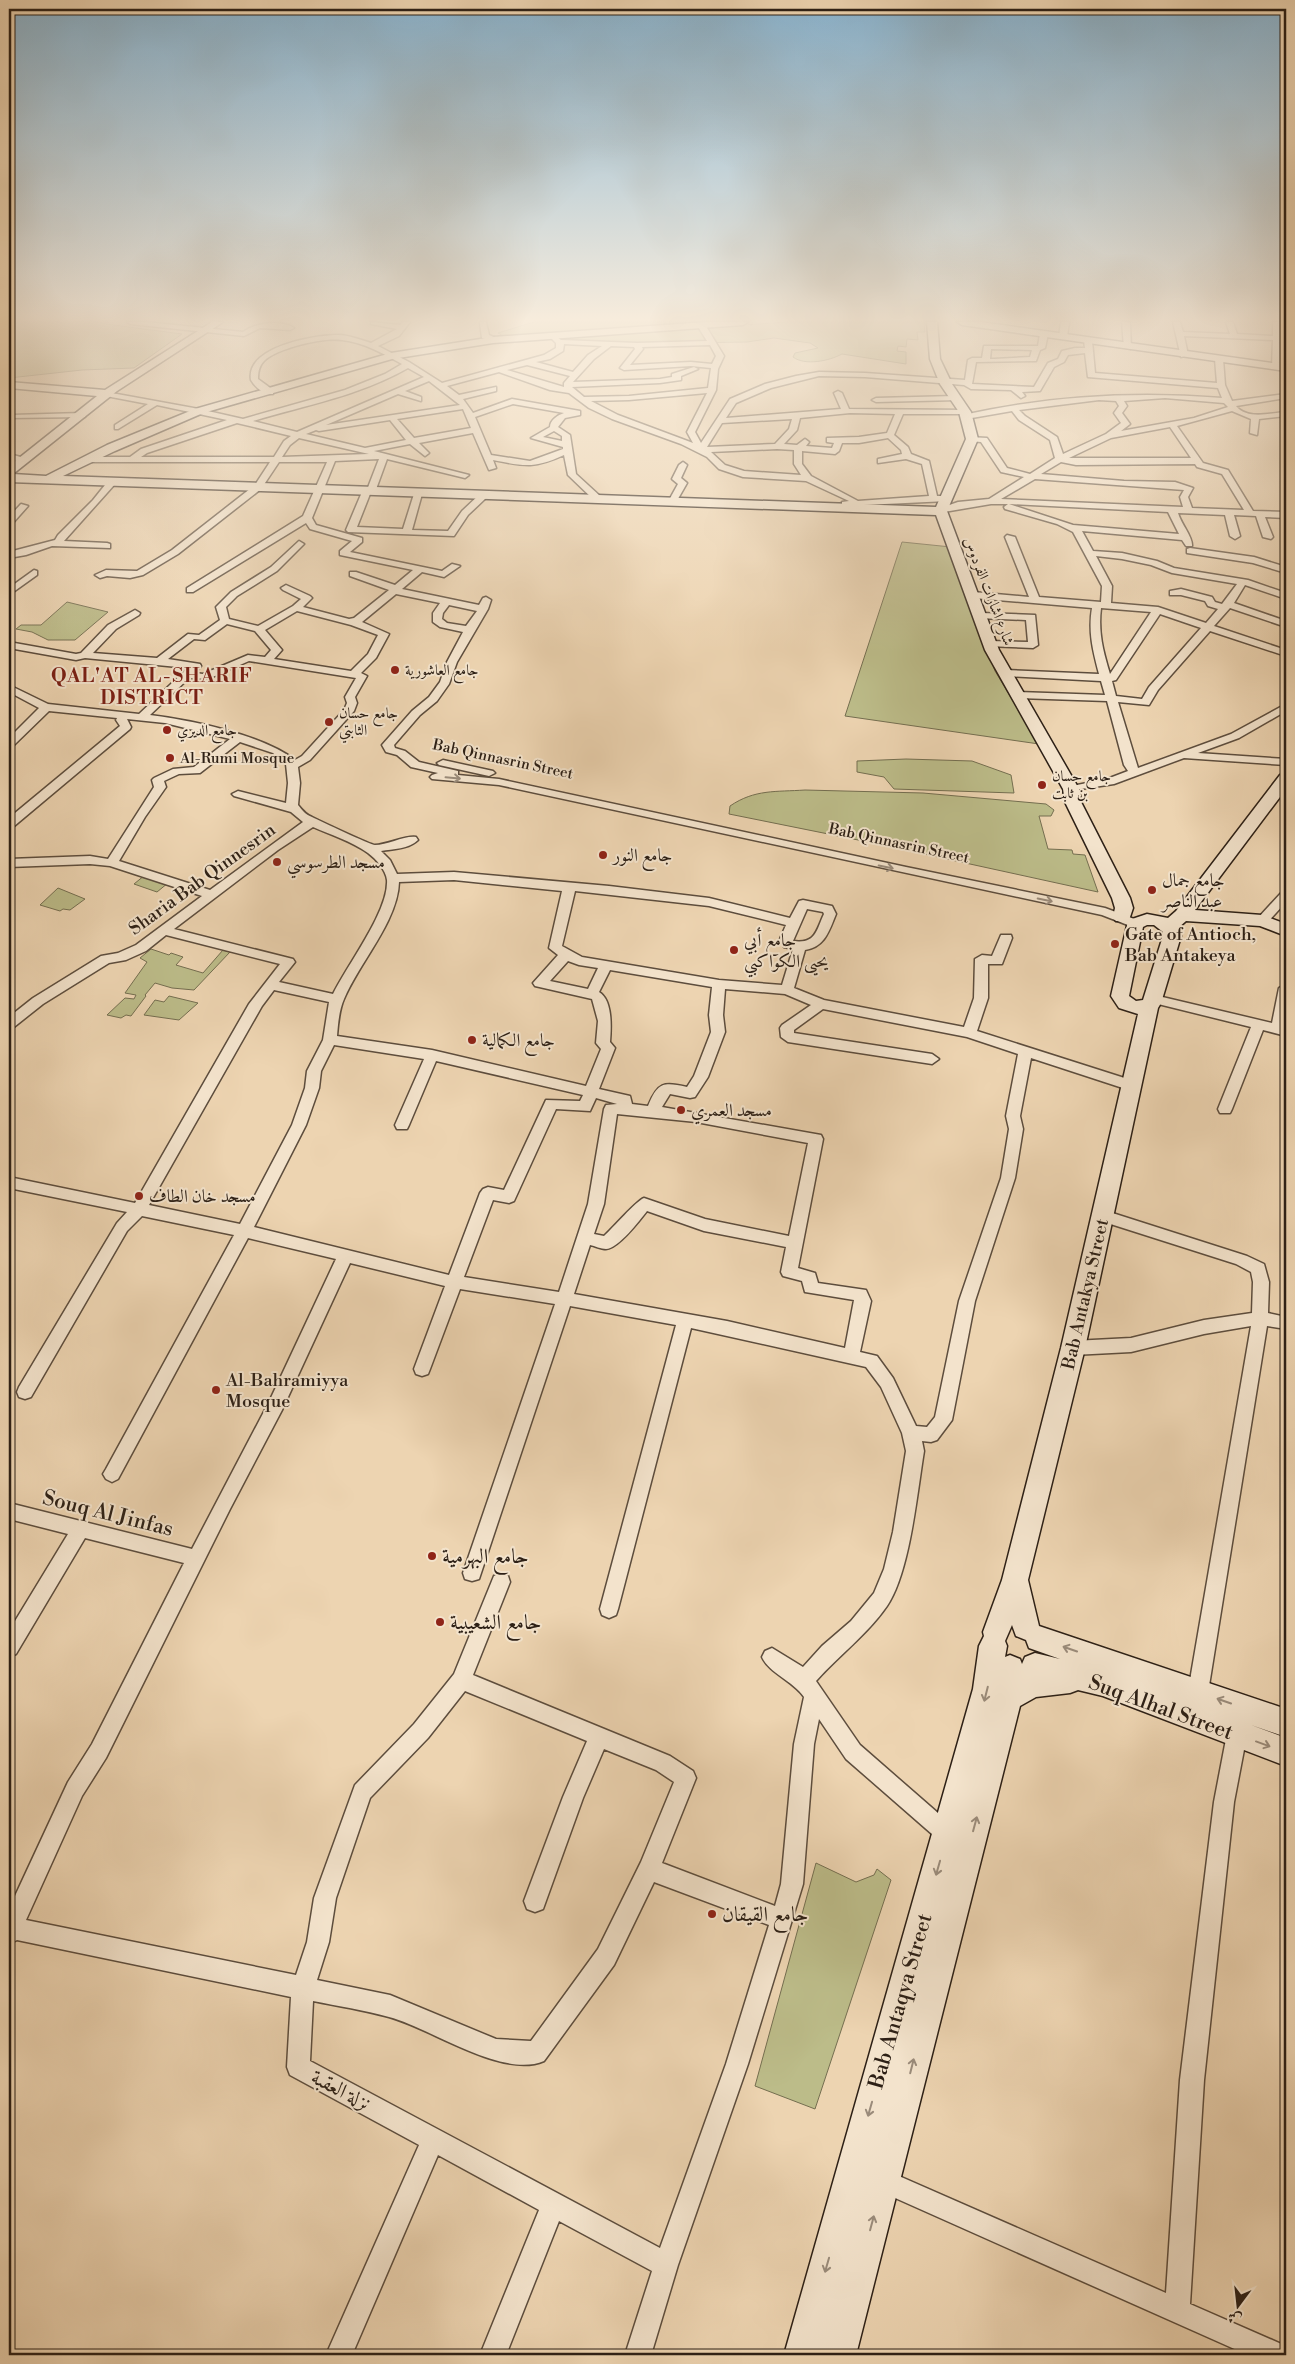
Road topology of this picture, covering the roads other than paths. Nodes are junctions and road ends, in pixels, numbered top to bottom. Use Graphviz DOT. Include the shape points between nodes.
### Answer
graph roads {
  1 [pos="60,432"];
  2 [pos="150,432"];
  3 [pos="208,432"];
  4 [pos="224,432"];
  5 [pos="291,432"];
  6 [pos="309,432"];
  7 [pos="404,432"];
  8 [pos="463,432"];
  9 [pos="476,432"];
  10 [pos="546,432"];
  11 [pos="561,432"];
  12 [pos="657,432"];
  13 [pos="691,432"];
  14 [pos="712,432"];
  15 [pos="790,432"];
  16 [pos="970,432"];
  17 [pos="1044,432"];
  18 [pos="1114,432"];
  19 [pos="1128,432"];
  20 [pos="1178,432"];
  21 [pos="750,433"];
  22 [pos="299,434"];
  23 [pos="890,434"];
  24 [pos="1109,436"];
  25 [pos="214,438"];
  26 [pos="972,439"];
  27 [pos="412,442"];
  28 [pos="777,446"];
  29 [pos="567,448"];
  30 [pos="183,449"];
  31 [pos="798,449"];
  32 [pos="362,450"];
  33 [pos="700,450"];
  34 [pos="426,453"];
  35 [pos="384,456"];
  36 [pos="907,456"];
  37 [pos="9,457"];
  38 [pos="488,458"];
  39 [pos="25,459"];
  40 [pos="159,459"];
  41 [pos="276,459"];
  42 [pos="332,459"];
  43 [pos="1060,459"];
  44 [pos="87,460"];
  45 [pos="131,460"];
  46 [pos="881,461"];
  47 [pos="1198,461"];
  48 [pos="683,465"];
  49 [pos="492,468"];
  50 [pos="9,472"];
  51 [pos="465,475"];
  52 [pos="1033,476"];
  53 [pos="9,478"];
  54 [pos="808,478"];
  55 [pos="47,479"];
  56 [pos="112,482"];
  57 [pos="258,487"];
  58 [pos="318,490"];
  59 [pos="368,492"];
  60 [pos="418,494"];
  61 [pos="483,496"];
  62 [pos="597,498"];
  63 [pos="672,502"];
  64 [pos="855,502"];
  65 [pos="987,502"];
  66 [pos="941,503"];
  67 [pos="24,506"];
  68 [pos="836,506"];
  69 [pos="1172,509"];
  70 [pos="1188,510"];
  71 [pos="1229,512"];
  72 [pos="1250,513"];
  73 [pos="1260,514"];
  74 [pos="1286,515"];
  75 [pos="306,518"];
  76 [pos="9,522"];
  77 [pos="1070,527"];
  78 [pos="407,532"];
  79 [pos="1235,536"];
  80 [pos="1010,537"];
  81 [pos="1268,537"];
  82 [pos="1187,538"];
  83 [pos="59,543"];
  84 [pos="299,544"];
  85 [pos="107,546"];
  86 [pos="1190,551"];
  87 [pos="1089,553"];
  88 [pos="9,555"];
  89 [pos="455,566"];
  90 [pos="419,570"];
  91 [pos="1286,570"];
  92 [pos="34,573"];
  93 [pos="1192,573"];
  94 [pos="353,574"];
  95 [pos="100,575"];
  96 [pos="1243,582"];
  97 [pos="286,588"];
  98 [pos="190,590"];
  99 [pos="396,591"];
  100 [pos="9,592"];
  101 [pos="1173,593"];
  102 [pos="974,595"];
  103 [pos="1286,596"];
  104 [pos="1035,600"];
  105 [pos="446,602"];
  106 [pos="1101,604"];
  107 [pos="1226,606"];
  108 [pos="296,608"];
  109 [pos="1158,610"];
  110 [pos="135,613"];
  111 [pos="981,616"];
  112 [pos="225,621"];
  113 [pos="353,622"];
  114 [pos="1286,624"];
  115 [pos="1208,626"];
  116 [pos="259,629"];
  117 [pos="469,630"];
  118 [pos="990,644"];
  119 [pos="9,645"];
  120 [pos="1286,653"];
  121 [pos="85,655"];
  122 [pos="160,661"];
  123 [pos="266,662"];
  124 [pos="1006,673"];
  125 [pos="353,674"];
  126 [pos="187,675"];
  127 [pos="1105,678"];
  128 [pos="9,688"];
  129 [pos="1018,695"];
  130 [pos="1110,698"];
  131 [pos="46,707"];
  132 [pos="1286,707"];
  133 [pos="124,716"];
  134 [pos="141,718"];
  135 [pos="238,738"];
  136 [pos="11,739"];
  137 [pos="1179,756"];
  138 [pos="1286,762"];
  139 [pos="292,766"];
  140 [pos="1135,773"];
  141 [pos="1286,778"];
  142 [pos="1071,789"];
  143 [pos="238,794"];
  144 [pos="294,809"];
  145 [pos="12,819"];
  146 [pos="312,821"];
  147 [pos="412,840"];
  148 [pos="374,850"];
  149 [pos="9,863"];
  150 [pos="112,863"];
  151 [pos="393,878"];
  152 [pos="534,884"];
  153 [pos="213,895"];
  154 [pos="1286,895"];
  155 [pos="1132,917"];
  156 [pos="1176,921"];
  157 [pos="1262,921"];
  158 [pos="793,923"];
  159 [pos="1286,930"];
  160 [pos="165,931"];
  161 [pos="1006,938"];
  162 [pos="800,946"];
  163 [pos="567,954"];
  164 [pos="606,965"];
  165 [pos="719,984"];
  166 [pos="270,985"];
  167 [pos="1286,988"];
  168 [pos="787,990"];
  169 [pos="592,994"];
  170 [pos="337,999"];
  171 [pos="1151,1003"];
  172 [pos="821,1004"];
  173 [pos="9,1024"];
  174 [pos="1259,1024"];
  175 [pos="1282,1030"];
  176 [pos="970,1033"];
  177 [pos="330,1040"];
  178 [pos="1025,1050"];
  179 [pos="432,1056"];
  180 [pos="932,1058"];
  181 [pos="1132,1086"];
  182 [pos="588,1100"];
  183 [pos="617,1109"];
  184 [pos="1226,1109"];
  185 [pos="654,1110"];
  186 [pos="402,1125"];
  187 [pos="9,1182"];
  188 [pos="139,1209"];
  189 [pos="1103,1216"];
  190 [pos="244,1231"];
  191 [pos="585,1238"];
  192 [pos="795,1242"];
  193 [pos="345,1256"];
  194 [pos="453,1282"];
  195 [pos="565,1300"];
  196 [pos="1260,1318"];
  197 [pos="684,1321"];
  198 [pos="1286,1323"];
  199 [pos="1073,1348"];
  200 [pos="851,1357"];
  201 [pos="422,1369"];
  202 [pos="25,1392"];
  203 [pos="911,1433"];
  204 [pos="112,1474"];
  205 [pos="9,1511"];
  206 [pos="80,1530"];
  207 [pos="196,1558"];
  208 [pos="472,1573"];
  209 [pos="1015,1580"];
  210 [pos="501,1582"];
  211 [pos="609,1609"];
  212 [pos="1032,1633"];
  213 [pos="9,1648"];
  214 [pos="772,1657"];
  215 [pos="1008,1662"];
  216 [pos="461,1680"];
  217 [pos="1103,1683"];
  218 [pos="809,1688"];
  219 [pos="1198,1692"];
  220 [pos="1286,1723"];
  221 [pos="1237,1734"];
  222 [pos="599,1736"];
  223 [pos="1286,1752"];
  224 [pos="947,1834"];
  225 [pos="649,1869"];
  226 [pos="535,1901"];
  227 [pos="781,1918"];
  228 [pos="10,1929"];
  229 [pos="303,1988"];
  230 [pos="433,2140"];
  231 [pos="883,2181"];
  232 [pos="554,2204"];
  233 [pos="666,2265"];
  234 [pos="1177,2311"];
  235 [pos="339,2355"];
  236 [pos="493,2355"];
  237 [pos="638,2355"];
  238 [pos="802,2355"];
  239 [pos="838,2355"];
  240 [pos="1277,2355"];
  1 -- 39 [label="main road"];
  2 -- 44 [label="main road"];
  3 -- 45 [label="street" via="144,451"];
  4 -- 25 [label="street"];
  5 -- 22 [label="street"];
  6 -- 22 [label="street"];
  7 -- 27 [label="street"];
  8 -- 27 [label="street"];
  9 -- 38 [label="street"];
  10 -- 29 [label="street" via="535,438"];
  11 -- 29 [label="street" via="566,435"];
  12 -- 33 [label="street"];
  13 -- 33 [label="street"];
  14 -- 33 [label="street"];
  15 -- 28 [label="street"];
  16 -- 26 [label="main road"];
  17 -- 43 [label="street" via="1054,439"];
  18 -- 24 [label="street"];
  19 -- 24 [label="street"];
  20 -- 47 [label="street"];
  21 -- 28 [label="street"];
  21 -- 33 [label="street"];
  22 -- 32 [label="street"];
  22 -- 41 [label="street" via="287,443"];
  23 -- 31 [label="street" via="839,440 835,451"];
  23 -- 36 [label="street" via="905,449"];
  24 -- 43 [label="street"];
  26 -- 52 [label="street" via="984,440 1004,470"];
  26 -- 66 [label="main road"];
  27 -- 32 [label="street"];
  27 -- 34 [label="street"];
  28 -- 31 [label="street"];
  29 -- 38 [label="street" via="546,460 530,464"];
  29 -- 62 [label="street" via="572,475"];
  30 -- 40 [label="street"];
  31 -- 54 [label="street" via="798,464"];
  32 -- 35 [label="street"];
  33 -- 54 [label="street" via="722,467 744,474"];
  35 -- 42 [label="street"];
  35 -- 51 [label="street"];
  35 -- 59 [label="street"];
  36 -- 46 [label="street"];
  36 -- 66 [label="street" via="926,463 929,485"];
  37 -- 39 [label="street"];
  38 -- 49 [label="street"];
  39 -- 50 [label="main road"];
  40 -- 41 [label="street"];
  40 -- 45 [label="street"];
  41 -- 42 [label="street"];
  41 -- 57 [label="street"];
  42 -- 58 [label="street"];
  43 -- 47 [label="street" via="1076,462"];
  43 -- 52 [label="street"];
  44 -- 45 [label="street"];
  44 -- 55 [label="main road"];
  47 -- 72 [label="street" via="1200,465 1225,472"];
  48 -- 63 [label="street" via="676,479 683,483"];
  52 -- 65 [label="street"];
  52 -- 70 [label="street" via="1190,488 1184,497"];
  53 -- 55 [label="main road"];
  54 -- 64 [label="street"];
  55 -- 56 [label="main road"];
  56 -- 57 [label="main road"];
  56 -- 83 [label="street"];
  57 -- 58 [label="main road"];
  57 -- 95 [label="street" via="144,572"];
  58 -- 59 [label="main road"];
  58 -- 75 [label="street"];
  59 -- 60 [label="main road"];
  59 -- 78 [label="street" via="350,530"];
  60 -- 61 [label="main road"];
  60 -- 78 [label="street"];
  61 -- 62 [label="main road"];
  61 -- 78 [label="street" via="466,511 452,534"];
  62 -- 63 [label="main road"];
  63 -- 68 [label="main road"];
  64 -- 66 [label="street"];
  64 -- 68 [label="street"];
  65 -- 66 [label="street"];
  65 -- 69 [label="street"];
  65 -- 77 [label="street"];
  66 -- 68 [label="main road"];
  66 -- 102 [label="main road, شارع اشارات الفردوس"];
  67 -- 76 [label="street"];
  69 -- 70 [label="street"];
  69 -- 82 [label="street"];
  70 -- 71 [label="street"];
  71 -- 72 [label="street"];
  71 -- 79 [label="street"];
  72 -- 73 [label="street"];
  73 -- 74 [label="street"];
  73 -- 81 [label="street"];
  75 -- 90 [label="street" via="313,527 359,540 343,553"];
  75 -- 98 [label="street"];
  77 -- 82 [label="street"];
  77 -- 87 [label="street" via="1077,530"];
  80 -- 104 [label="street"];
  82 -- 86 [label="street"];
  83 -- 85 [label="street"];
  83 -- 88 [label="street"];
  84 -- 112 [label="street" via="274,569 234,594 221,607"];
  86 -- 91 [label="street" via="1254,560"];
  86 -- 93 [label="street"];
  87 -- 93 [label="street" via="1122,556"];
  87 -- 106 [label="street" via="1106,586"];
  89 -- 90 [label="street" via="444,574"];
  90 -- 99 [label="street"];
  92 -- 100 [label="street"];
  93 -- 96 [label="street"];
  94 -- 99 [label="street"];
  96 -- 103 [label="street"];
  96 -- 107 [label="street"];
  97 -- 108 [label="street" via="307,598"];
  99 -- 105 [label="street"];
  99 -- 113 [label="street"];
  101 -- 107 [label="street" via="1210,599 1211,604"];
  102 -- 104 [label="street"];
  102 -- 111 [label="main road, شارع اشارات الفردوس"];
  104 -- 106 [label="street"];
  105 -- 117 [label="street" via="437,620 444,625"];
  105 -- 117 [label="street" via="484,604"];
  106 -- 109 [label="street"];
  106 -- 127 [label="street" via="1094,624"];
  107 -- 114 [label="street"];
  107 -- 115 [label="street"];
  108 -- 113 [label="street"];
  108 -- 116 [label="street"];
  109 -- 115 [label="street"];
  109 -- 127 [label="street" via="1112,678"];
  110 -- 121 [label="street" via="112,627"];
  111 -- 118 [label="main road, شارع اشارات الفردوس"];
  111 -- 118 [label="street" via="1031,617 1033,645"];
  112 -- 116 [label="street"];
  112 -- 122 [label="street" via="201,638 192,636"];
  113 -- 125 [label="street" via="384,634 372,656"];
  115 -- 120 [label="street"];
  115 -- 130 [label="street" via="1153,688 1145,703"];
  116 -- 123 [label="street" via="277,650"];
  117 -- 155 [label="street, Bab Qinnasrin Street" via="452,662 446,682 388,745 390,750 401,753 415,765 454,773 436,777 499,782"];
  118 -- 124 [label="main road, شارع اشارات الفردوس"];
  119 -- 121 [label="street" via="76,657"];
  121 -- 122 [label="street"];
  122 -- 126 [label="street" via="196,666"];
  123 -- 125 [label="street"];
  123 -- 126 [label="street" via="248,658 204,677"];
  124 -- 127 [label="street"];
  124 -- 129 [label="main road, شارع اشارات الفردوس"];
  125 -- 139 [label="street" via="362,676 350,697 349,711 306,758"];
  126 -- 134 [label="street"];
  127 -- 130 [label="street"];
  128 -- 131 [label="street"];
  129 -- 130 [label="street"];
  129 -- 142 [label="main road, شارع اشارات الفردوس"];
  130 -- 140 [label="street"];
  131 -- 133 [label="street"];
  131 -- 136 [label="street"];
  132 -- 137 [label="street" via="1235,736"];
  133 -- 134 [label="street"];
  133 -- 145 [label="street" via="121,720 126,727"];
  134 -- 135 [label="street" via="165,720"];
  135 -- 139 [label="street" via="277,751"];
  135 -- 150 [label="street" via="196,771 186,769 158,780 160,787"];
  137 -- 138 [label="street"];
  137 -- 140 [label="street"];
  139 -- 144 [label="street" via="295,785 291,803"];
  140 -- 142 [label="street" via="1110,782"];
  141 -- 156 [label="main road"];
  142 -- 155 [label="main road, شارع اشارات الفردوس" via="1073,802"];
  143 -- 144 [label="street"];
  144 -- 146 [label="street"];
  146 -- 148 [label="street"];
  146 -- 153 [label="street, Sharia Bab Qinnesrin"];
  147 -- 148 [label="street"];
  148 -- 151 [label="street" via="384,860"];
  149 -- 150 [label="street" via="90,860"];
  150 -- 153 [label="street"];
  151 -- 152 [label="street" via="454,876"];
  151 -- 170 [label="street" via="386,910"];
  152 -- 158 [label="street" via="710,902"];
  152 -- 163 [label="street" via="569,888 555,948"];
  153 -- 160 [label="street, Sharia Bab Qinnesrin"];
  154 -- 157 [label="street"];
  155 -- 156 [label="main road"];
  155 -- 171 [label="main road" via="1120,996 1131,1006"];
  156 -- 157 [label="main road"];
  156 -- 171 [label="main road, Bab Antakya Street"];
  157 -- 159 [label="main road"];
  158 -- 162 [label="street" via="786,939 790,944"];
  158 -- 162 [label="street" via="803,904 823,907 830,914 816,943"];
  160 -- 166 [label="street" via="288,962"];
  160 -- 173 [label="street, Sharia Bab Qinnesrin" via="141,948 120,957 106,958 38,1001"];
  161 -- 176 [label="street" via="997,961 982,959 981,998"];
  162 -- 168 [label="street"];
  163 -- 164 [label="street" via="578,961"];
  163 -- 169 [label="street" via="540,983"];
  164 -- 165 [label="street"];
  164 -- 169 [label="street"];
  165 -- 168 [label="street"];
  165 -- 185 [label="street" via="718,1032 701,1077 690,1093 666,1088"];
  166 -- 170 [label="street"];
  166 -- 188 [label="street"];
  167 -- 175 [label="street"];
  168 -- 172 [label="street"];
  169 -- 182 [label="street" via="598,997 605,1021 603,1044 608,1048"];
  170 -- 177 [label="street"];
  171 -- 174 [label="street"];
  171 -- 181 [label="main road, Bab Antakya Street"];
  172 -- 176 [label="street"];
  172 -- 180 [label="street" via="787,1028 788,1037"];
  174 -- 175 [label="street"];
  174 -- 184 [label="street"];
  176 -- 178 [label="street"];
  177 -- 179 [label="street"];
  177 -- 190 [label="street" via="314,1071 312,1088 299,1125"];
  178 -- 181 [label="street"];
  178 -- 203 [label="street" via="1008,1178 967,1301 943,1420 931,1435"];
  179 -- 182 [label="street"];
  179 -- 186 [label="street"];
  181 -- 189 [label="main road, Bab Antakya Street"];
  182 -- 183 [label="street"];
  182 -- 194 [label="street" via="551,1104 509,1197 488,1193"];
  183 -- 185 [label="street"];
  183 -- 191 [label="street"];
  185 -- 192 [label="street" via="816,1139"];
  187 -- 188 [label="street"];
  188 -- 190 [label="street"];
  188 -- 202 [label="street" via="122,1227"];
  189 -- 196 [label="street" via="1258,1268"];
  189 -- 199 [label="main road, Bab Antakya Street"];
  190 -- 193 [label="street"];
  190 -- 204 [label="street"];
  191 -- 192 [label="street" via="607,1242 627,1226 644,1204 704,1225"];
  191 -- 195 [label="street"];
  192 -- 200 [label="street" via="789,1272 809,1277 811,1288 860,1294 863,1301"];
  193 -- 194 [label="street"];
  193 -- 207 [label="street" via="276,1405"];
  194 -- 195 [label="street"];
  194 -- 201 [label="street"];
  195 -- 197 [label="street"];
  195 -- 208 [label="street"];
  196 -- 198 [label="street"];
  196 -- 199 [label="street" via="1204,1327 1131,1345"];
  196 -- 219 [label="street"];
  197 -- 200 [label="street"];
  197 -- 211 [label="street"];
  199 -- 209 [label="main road, Bab Antakya Street"];
  200 -- 203 [label="street" via="871,1361 887,1383"];
  203 -- 218 [label="street" via="915,1451 906,1512 893,1569 881,1600 858,1627 829,1652"];
  205 -- 206 [label="street, Souq Al Jinfas"];
  206 -- 207 [label="street, Souq Al Jinfas"];
  206 -- 213 [label="street"];
  207 -- 228 [label="street" via="99,1751 75,1789"];
  209 -- 212 [label="main road"];
  209 -- 215 [label="main road, Bab Antakya Street"];
  210 -- 216 [label="street"];
  212 -- 215 [label="main road" via="1042,1654"];
  212 -- 215 [label="main road" via="1009,1624"];
  219 -- 212 [label="main road, Suq Alhal Street, one-way"];
  214 -- 218 [label="street"];
  215 -- 217 [label="main road, Suq Alhal Street"];
  215 -- 217 [label="main road" via="1033,1684 1063,1679"];
  215 -- 224 [label="main road, Bab Antaqya Street, one-way" via="987,1689"];
  231 -- 215 [label="main road, Bab Antaqya Street, one-way"];
  216 -- 222 [label="street"];
  216 -- 229 [label="street" via="422,1731 362,1792 325,1898 318,1942"];
  217 -- 221 [label="main road, Suq Alhal Street"];
  218 -- 224 [label="street" via="853,1752"];
  218 -- 227 [label="street" via="792,1884"];
  220 -- 219 [label="main road, Suq Alhal Street, one-way"];
  221 -- 223 [label="main road, Suq Alhal Street, one-way"];
  221 -- 234 [label="street" via="1224,1802 1192,2080"];
  222 -- 225 [label="street" via="663,1763 686,1778"];
  222 -- 226 [label="street"];
  224 -- 238 [label="main road, Bab Antaqya Street, one-way"];
  225 -- 227 [label="street"];
  225 -- 229 [label="street" via="606,1957 536,2053 496,2050 390,2006"];
  227 -- 233 [label="street" via="737,2064"];
  228 -- 229 [label="street"];
  229 -- 230 [label="street, نزلة العقبة" via="298,2067"];
  230 -- 232 [label="street, نزلة العقبة"];
  230 -- 235 [label="street"];
  231 -- 234 [label="street"];
  239 -- 231 [label="main road, Bab Antaqya Street, one-way"];
  232 -- 233 [label="street, نزلة العقبة"];
  232 -- 236 [label="street"];
  233 -- 237 [label="street"];
  234 -- 240 [label="street"];
}
